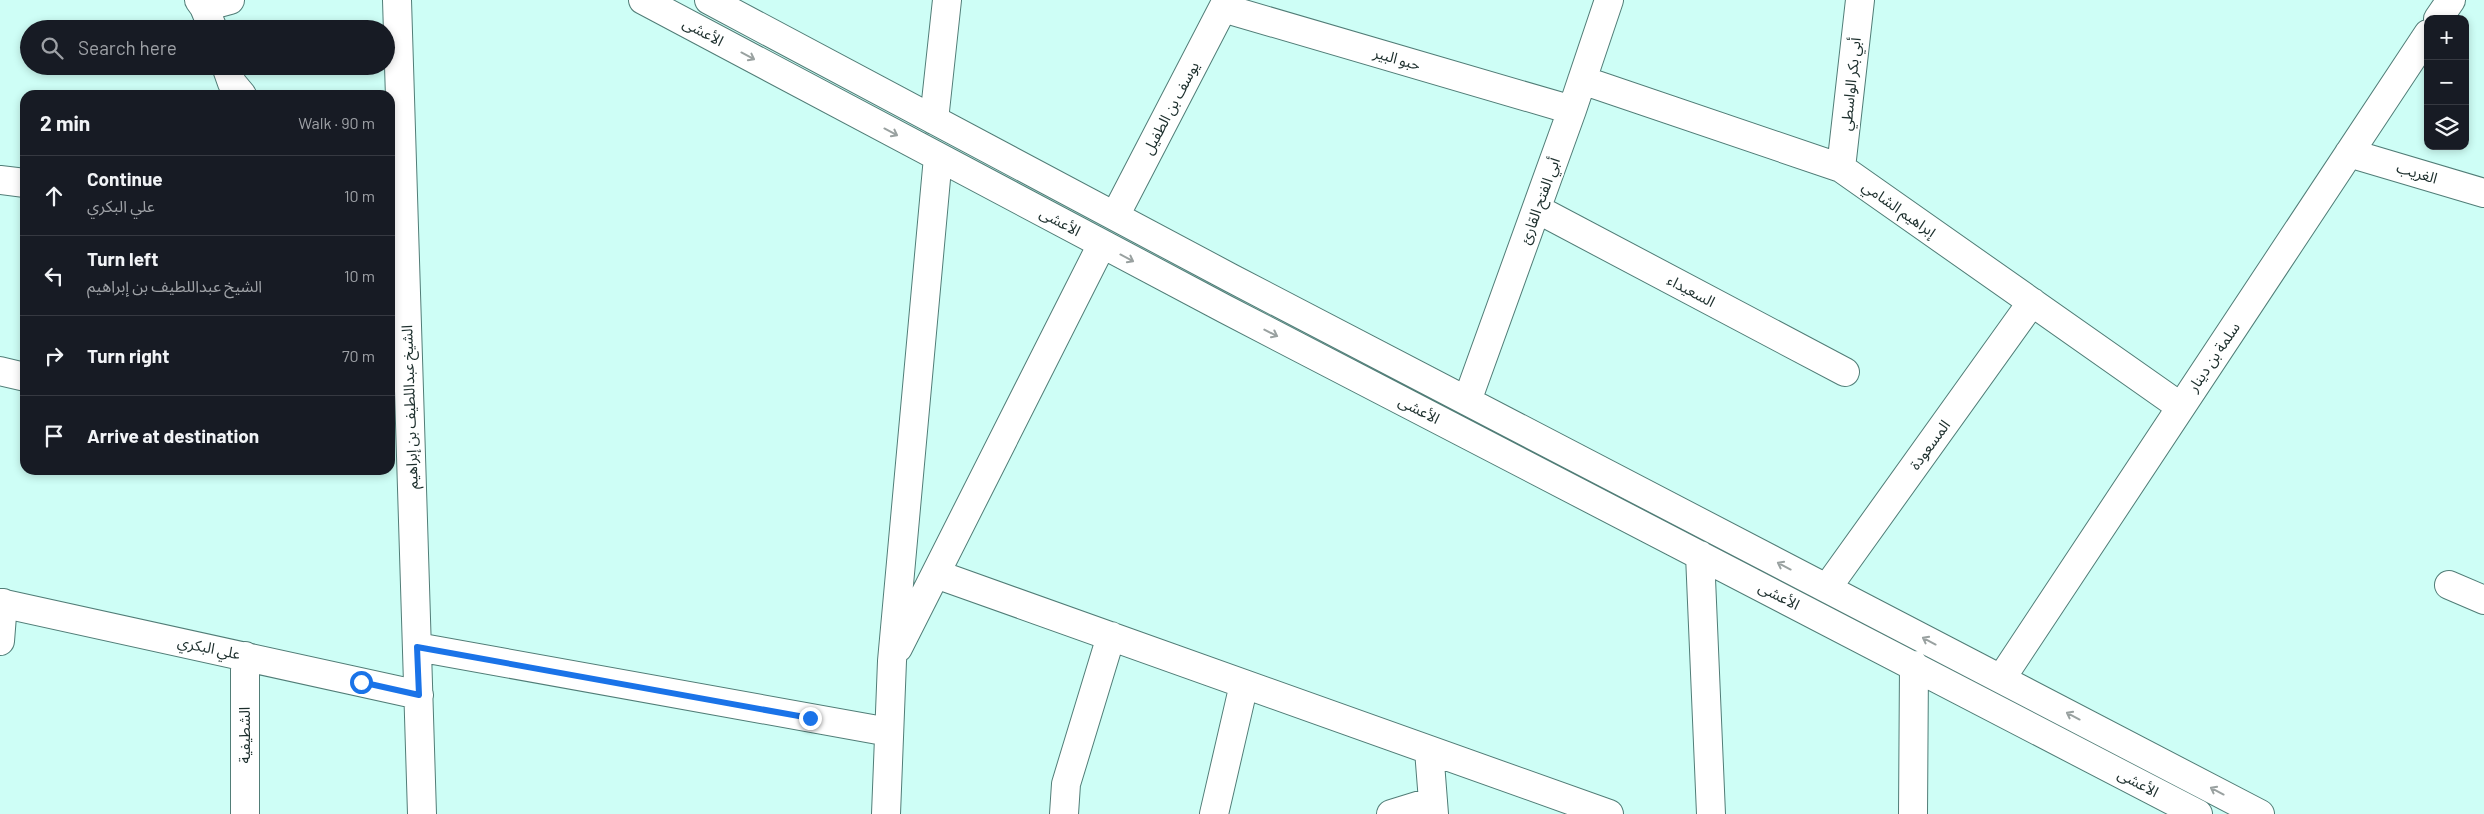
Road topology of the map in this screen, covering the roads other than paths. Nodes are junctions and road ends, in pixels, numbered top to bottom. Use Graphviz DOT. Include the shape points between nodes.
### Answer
graph roads {
  1 [pos="397,0"];
  2 [pos="643,0"];
  3 [pos="709,0"];
  4 [pos="947,0"];
  5 [pos="1609,0"];
  6 [pos="1860,0"];
  7 [pos="2451,0"];
  8 [pos="1225,4"];
  9 [pos="2441,15"];
  10 [pos="2424,40"];
  11 [pos="229,75"];
  12 [pos="1582,80"];
  13 [pos="238,90"];
  14 [pos="1572,110"];
  15 [pos="395,114"];
  16 [pos="934,120"];
  17 [pos="2349,153"];
  18 [pos="938,157"];
  19 [pos="1841,168"];
  20 [pos="0,180"];
  21 [pos="20,182"];
  22 [pos="2484,193"];
  23 [pos="1537,210"];
  24 [pos="1115,216"];
  25 [pos="397,233"];
  26 [pos="1102,244"];
  27 [pos="2032,302"];
  28 [pos="0,371"];
  29 [pos="1845,372"];
  30 [pos="20,376"];
  31 [pos="1468,401"];
  32 [pos="2181,407"];
  33 [pos="401,466"];
  34 [pos="1700,555"];
  35 [pos="936,574"];
  36 [pos="2449,585"];
  37 [pos="1827,588"];
  38 [pos="2484,600"];
  39 [pos="2,603"];
  40 [pos="1111,636"];
  41 [pos="0,642"];
  42 [pos="417,647"];
  43 [pos="245,656"];
  44 [pos="892,661"];
  45 [pos="1914,665"];
  46 [pos="2001,679"];
  47 [pos="1244,684"];
  48 [pos="419,695"];
  49 [pos="889,732"];
  50 [pos="1429,750"];
  51 [pos="1434,808"];
  52 [pos="2195,813"];
  53 [pos="245,814"];
  54 [pos="422,814"];
  55 [pos="886,814"];
  56 [pos="1064,814"];
  57 [pos="1214,814"];
  58 [pos="1391,814"];
  59 [pos="1609,814"];
  60 [pos="1711,814"];
  61 [pos="1913,814"];
  62 [pos="2260,814"];
  1 -- 15 [label="street, الشيخ عبداللطيف بن إبراهيم"];
  2 -- 18 [label="street, الأعشى, one-way"];
  3 -- 16 [label="street, الأعشى"];
  4 -- 16 [label="street"];
  5 -- 12 [label="street, أبي الفتح القارئ"];
  6 -- 19 [label="street, أبي بكر الواسطي"];
  7 -- 9 [label="street"];
  8 -- 14 [label="street, حبو البير"];
  8 -- 24 [label="street, يوسف بن الطفيل"];
  10 -- 17 [label="street, سلمة بن دينار"];
  11 -- 13 [label="street"];
  12 -- 14 [label="street, أبي الفتح القارئ"];
  12 -- 19 [label="street, إبراهيم الشامي"];
  14 -- 23 [label="street, أبي الفتح القارئ"];
  15 -- 25 [label="street, الشيخ عبداللطيف بن إبراهيم"];
  16 -- 24 [label="street, الأعشى"];
  17 -- 22 [label="street, الغريب"];
  17 -- 32 [label="street, سلمة بن دينار"];
  18 -- 26 [label="street, الأعشى"];
  18 -- 44 [label="street"];
  19 -- 27 [label="street, إبراهيم الشامي"];
  20 -- 21 [label="street"];
  23 -- 29 [label="street, السعيداء"];
  23 -- 31 [label="street, أبي الفتح القارئ"];
  24 -- 31 [label="street, الأعشى"];
  25 -- 33 [label="street, الشيخ عبداللطيف بن إبراهيم"];
  26 -- 34 [label="street, الأعشى, one-way"];
  26 -- 35 [label="street"];
  27 -- 32 [label="street, إبراهيم الشامي"];
  27 -- 37 [label="street, المسعودة"];
  28 -- 30 [label="street"];
  37 -- 31 [label="street, الأعشى, one-way"];
  32 -- 46 [label="street, سلمة بن دينار"];
  33 -- 42 [label="street, الشيخ عبداللطيف بن إبراهيم"];
  34 -- 45 [label="street, الأعشى"];
  34 -- 60 [label="street"];
  35 -- 40 [label="street"];
  35 -- 44 [label="street"];
  36 -- 38 [label="street"];
  46 -- 37 [label="street, الأعشى, one-way"];
  39 -- 41 [label="street"];
  39 -- 43 [label="street, علي البكري"];
  40 -- 47 [label="street"];
  40 -- 56 [label="street" via="1066,784"];
  42 -- 48 [label="street, الشيخ عبداللطيف بن إبراهيم"];
  42 -- 49 [label="street"];
  43 -- 48 [label="street, علي البكري"];
  43 -- 53 [label="street, الشطيفية"];
  44 -- 49 [label="street"];
  45 -- 52 [label="street, الأعشى"];
  45 -- 61 [label="street"];
  62 -- 46 [label="street, الأعشى, one-way"];
  47 -- 50 [label="street"];
  47 -- 57 [label="street"];
  48 -- 54 [label="street, الشيخ عبداللطيف بن إبراهيم"];
  49 -- 55 [label="street"];
  50 -- 51 [label="street"];
  50 -- 59 [label="street"];
  51 -- 58 [label="street"];
}
